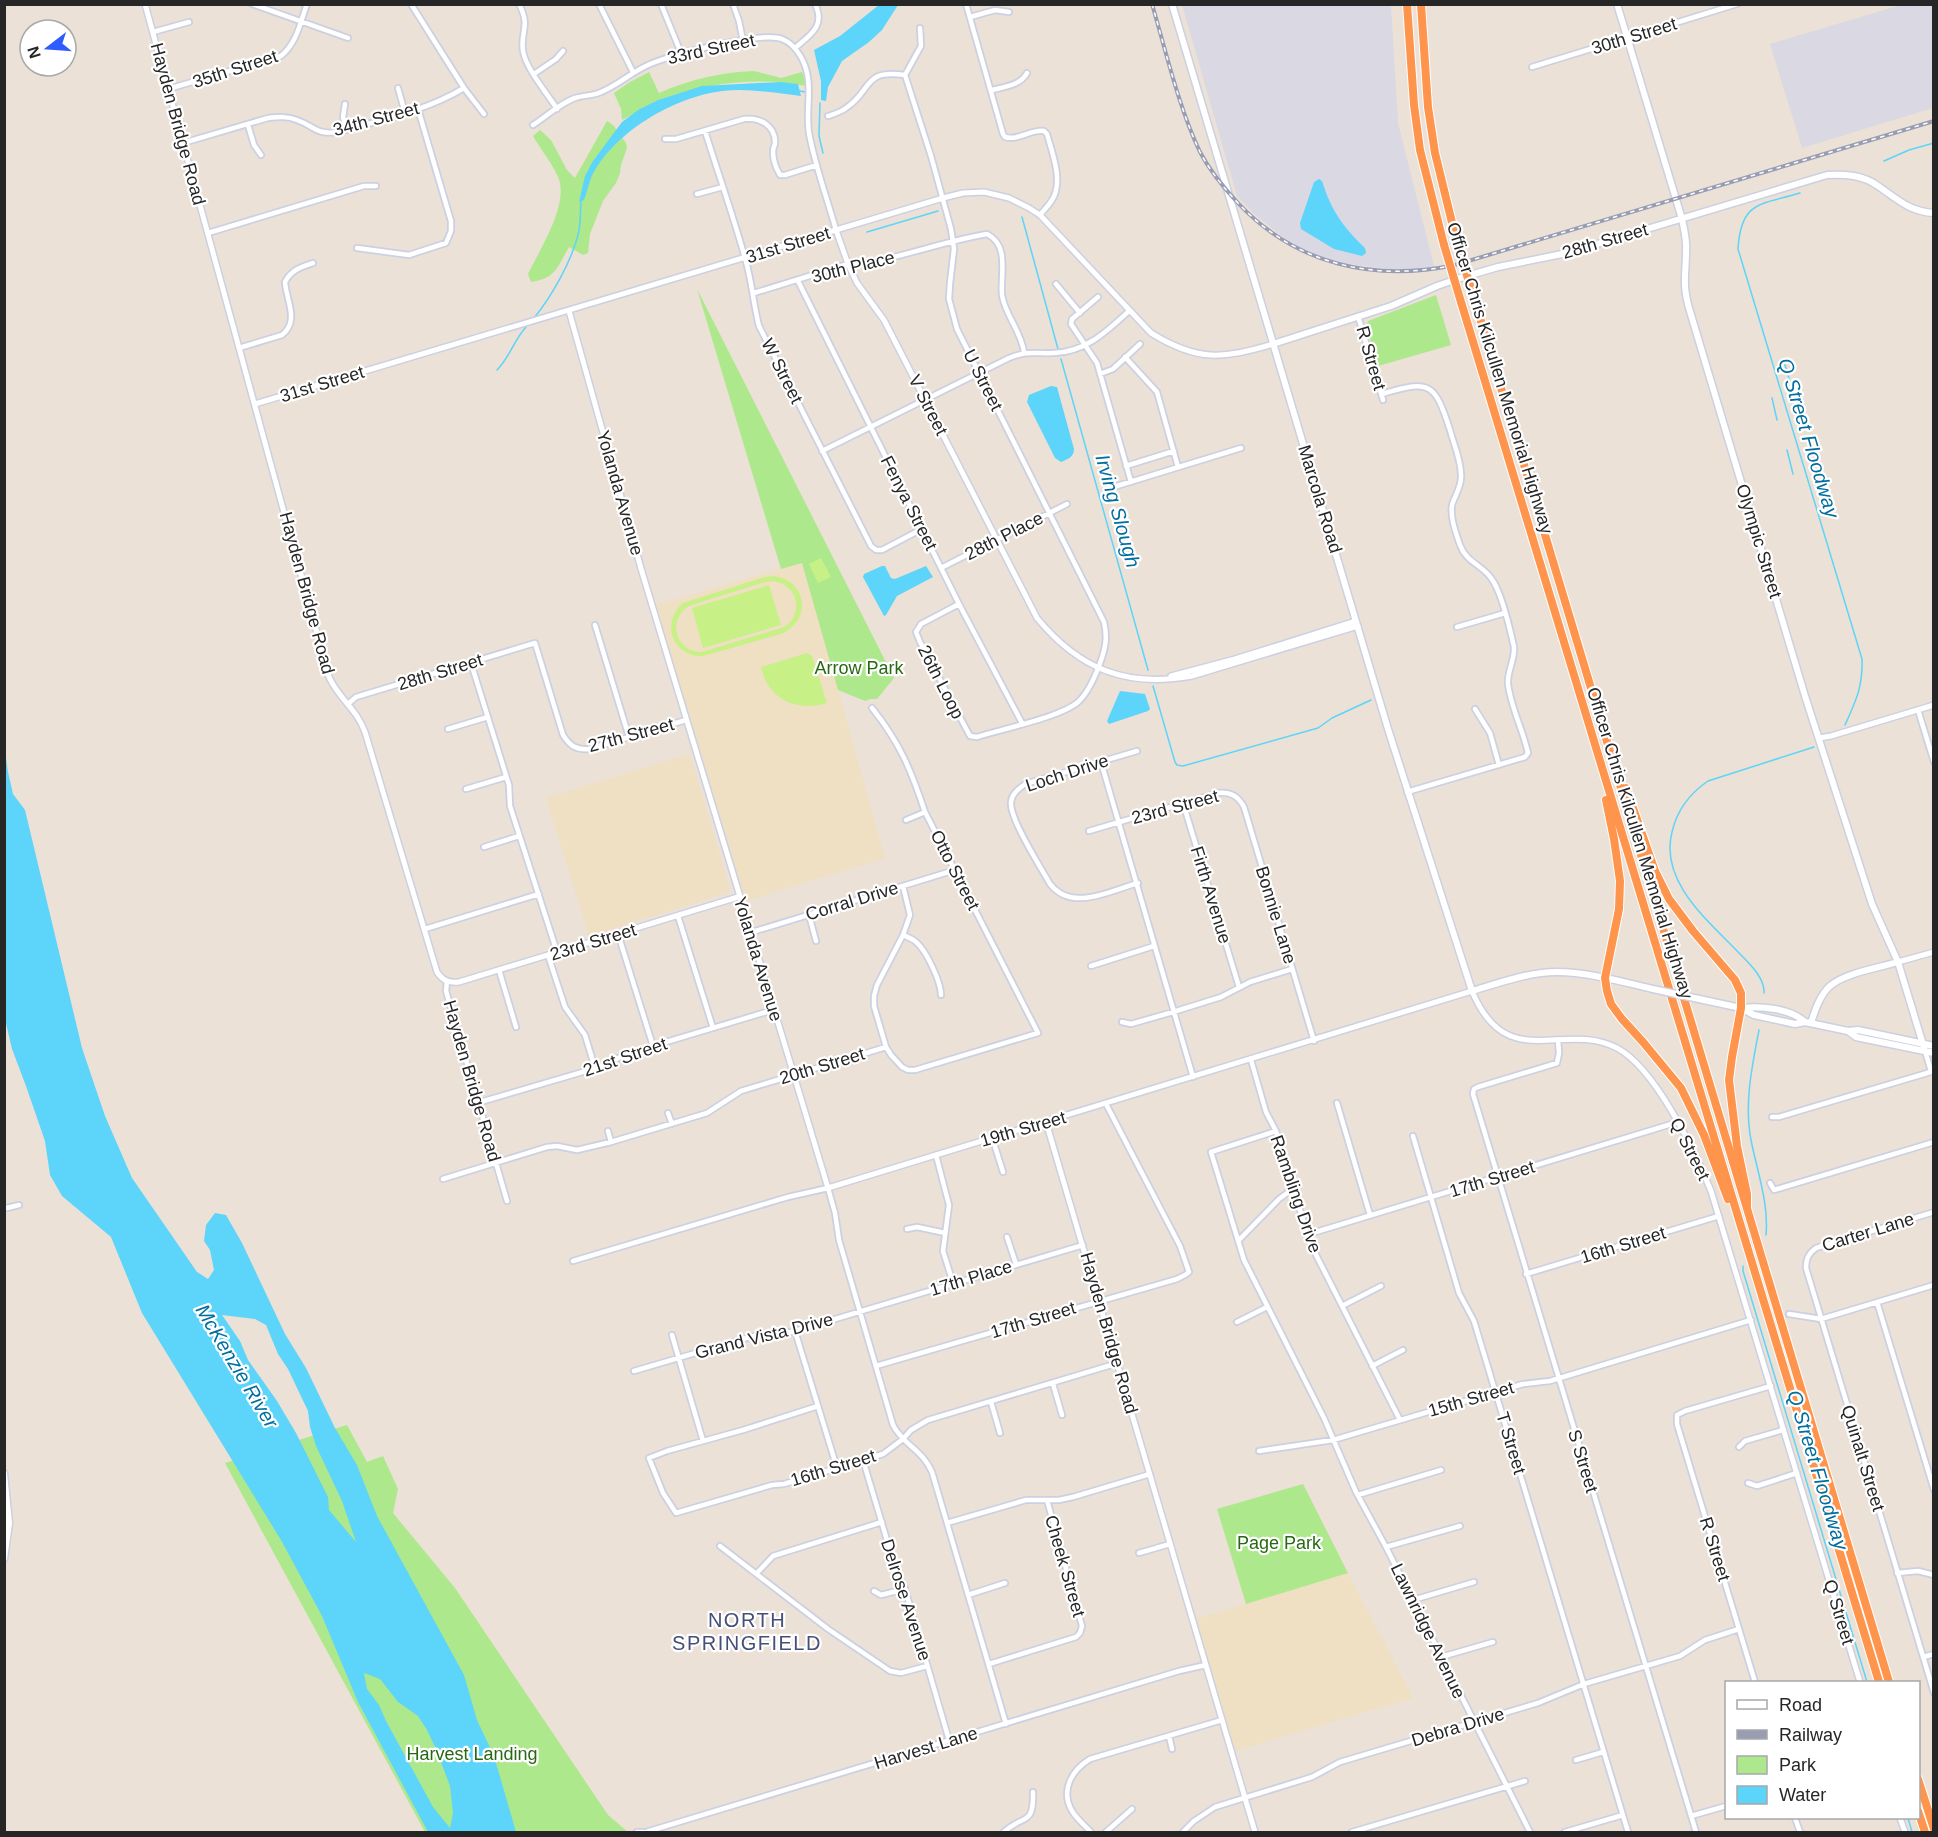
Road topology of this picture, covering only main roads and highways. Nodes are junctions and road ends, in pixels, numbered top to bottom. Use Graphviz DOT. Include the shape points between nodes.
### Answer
graph roads {
  1 [pos="1172,4"];
  2 [pos="1407,4"];
  3 [pos="1421,4"];
  4 [pos="1617,4"];
  5 [pos="1934,213"];
  6 [pos="1682,219"];
  7 [pos="1273,344"];
  8 [pos="1597,706"];
  9 [pos="1595,748"];
  10 [pos="1898,962"];
  11 [pos="1605,978"];
  12 [pos="1741,1008"];
  13 [pos="1808,1023"];
  14 [pos="1848,1031"];
  15 [pos="1923,1044"];
  16 [pos="1934,1046"];
  17 [pos="1925,1051"];
  18 [pos="1934,1053"];
  19 [pos="1735,1208"];
  20 [pos="1747,1213"];
  21 [pos="4,1473"];
  22 [pos="4,1559"];
  23 [pos="1879,1681"];
  24 [pos="1888,1681"];
  25 [pos="1920,1785"];
  26 [pos="1920,1817"];
  27 [pos="1934,1829"];
  28 [pos="1925,1833"];
  1 -- 7 [label="main road, Marcola Road"];
  2 -- 9 [label="highway, Officer Chris Kilcullen Memorial Highway, bridge" via="1420,150 1444,245"];
  3 -- 8 [label="highway, Officer Chris Kilcullen Memorial Highway, bridge" via="1428,107 1457,243"];
  4 -- 6 [label="main road, Olympic Street"];
  5 -- 6 [label="main road, 28th Street" via="1908,207 1869,181 1838,174"];
  6 -- 7 [label="main road, 28th Street" via="1567,254 1461,278 1392,306"];
  6 -- 10 [label="main road, Olympic Street" via="1685,293 1819,738 1872,904"];
  7 -- 11 [label="main road, Marcola Road" via="1407,792 1472,991 1541,973"];
  8 -- 12 [label="highway" via="1663,889 1678,913 1735,980 1741,993"];
  8 -- 20 [label="highway, Officer Chris Kilcullen Memorial Highway"];
  9 -- 11 [label="highway" via="1620,882 1619,909"];
  9 -- 19 [label="highway, Officer Chris Kilcullen Memorial Highway"];
  10 -- 13 [label="main road" via="1844,978 1829,987"];
  10 -- 15 [label="main road, Olympic Street"];
  11 -- 12 [label="main road, bridge"];
  11 -- 19 [label="highway" via="1611,1004 1682,1088"];
  12 -- 13 [label="main road" via="1756,1006 1797,1014"];
  12 -- 20 [label="highway" via="1730,1080"];
  13 -- 14 [label="main road"];
  14 -- 15 [label="main road"];
  14 -- 17 [label="main road" via="1856,1037"];
  15 -- 16 [label="main road"];
  15 -- 17 [label="main road, Olympic Street"];
  17 -- 18 [label="main road"];
  19 -- 23 [label="highway, Officer Chris Kilcullen Memorial Highway"];
  20 -- 24 [label="highway, Officer Chris Kilcullen Memorial Highway"];
  21 -- 22 [label="main road" via="9,1523"];
  25 -- 27 [label="highway"];
  26 -- 28 [label="highway"];
}
